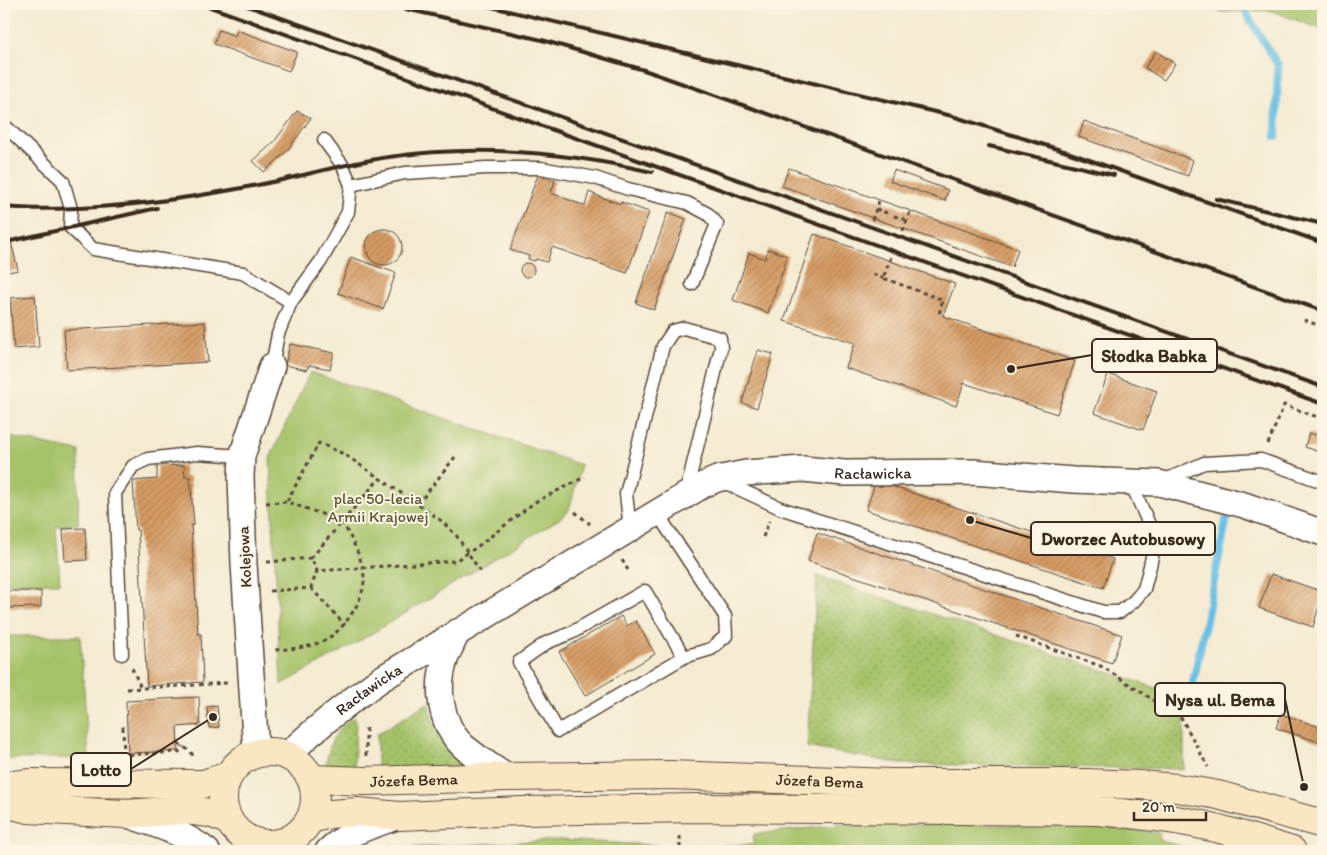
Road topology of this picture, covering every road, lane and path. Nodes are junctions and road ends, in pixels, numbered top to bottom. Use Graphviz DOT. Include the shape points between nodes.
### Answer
graph roads {
  1 [pos="4,125"];
  2 [pos="324,140"];
  3 [pos="351,185"];
  4 [pos="880,198"];
  5 [pos="911,208"];
  6 [pos="876,209"];
  7 [pos="888,213"];
  8 [pos="894,216"];
  9 [pos="872,220"];
  10 [pos="907,220"];
  11 [pos="903,231"];
  12 [pos="891,257"];
  13 [pos="873,274"];
  14 [pos="883,278"];
  15 [pos="692,284"];
  16 [pos="291,302"];
  17 [pos="939,314"];
  18 [pos="1304,320"];
  19 [pos="1323,327"];
  20 [pos="272,366"];
  21 [pos="1323,419"];
  22 [pos="242,456"];
  23 [pos="455,457"];
  24 [pos="1261,460"];
  25 [pos="585,477"];
  26 [pos="379,479"];
  27 [pos="717,479"];
  28 [pos="1323,482"];
  29 [pos="1131,483"];
  30 [pos="1158,483"];
  31 [pos="685,496"];
  32 [pos="287,502"];
  33 [pos="242,504"];
  34 [pos="418,504"];
  35 [pos="657,513"];
  36 [pos="770,518"];
  37 [pos="342,521"];
  38 [pos="630,528"];
  39 [pos="1323,533"];
  40 [pos="763,537"];
  41 [pos="468,553"];
  42 [pos="311,558"];
  43 [pos="244,564"];
  44 [pos="362,568"];
  45 [pos="317,572"];
  46 [pos="482,574"];
  47 [pos="312,588"];
  48 [pos="246,592"];
  49 [pos="345,625"];
  50 [pos="458,632"];
  51 [pos="1016,636"];
  52 [pos="250,651"];
  53 [pos="122,654"];
  54 [pos="684,657"];
  55 [pos="228,683"];
  56 [pos="127,689"];
  57 [pos="366,724"];
  58 [pos="127,727"];
  59 [pos="178,743"];
  60 [pos="191,752"];
  61 [pos="256,753"];
  62 [pos="124,755"];
  63 [pos="287,755"];
  64 [pos="366,758"];
  65 [pos="1209,769"];
  66 [pos="228,776"];
  67 [pos="507,777"];
  68 [pos="312,779"];
  69 [pos="4,786"];
  70 [pos="4,803"];
  71 [pos="125,814"];
  72 [pos="399,816"];
  73 [pos="228,820"];
  74 [pos="1323,824"];
  75 [pos="298,836"];
  76 [pos="680,836"];
  77 [pos="252,846"];
  78 [pos="1161,848"];
  79 [pos="207,851"];
  80 [pos="328,851"];
  81 [pos="580,851"];
  82 [pos="625,851"];
  83 [pos="680,851"];
  84 [pos="1114,851"];
  85 [pos="1292,851"];
  1 -- 16 [label="lane" via="63,181 71,209 70,227 93,249 243,273"];
  2 -- 3 [label="lane" via="343,166"];
  3 -- 15 [label="lane" via="405,173 541,168 595,178 687,202 708,214 717,224"];
  3 -- 16 [label="lane" via="348,212"];
  4 -- 6 [label="path"];
  5 -- 10 [label="path"];
  6 -- 7 [label="path"];
  6 -- 9 [label="path"];
  8 -- 10 [label="path"];
  10 -- 11 [label="path"];
  12 -- 14 [label="path"];
  13 -- 14 [label="path"];
  14 -- 17 [label="path" via="943,300"];
  16 -- 20 [label="lane" via="278,334"];
  18 -- 19 [label="path"];
  20 -- 22 [label="street, Kolejowa"];
  21 -- 24 [label="path" via="1284,405"];
  22 -- 33 [label="street, Kolejowa"];
  22 -- 53 [label="lane" via="197,453 148,459 133,466 116,493"];
  23 -- 34 [label="path"];
  24 -- 28 [label="lane"];
  24 -- 30 [label="lane" via="1204,462"];
  25 -- 41 [label="path" via="535,502"];
  26 -- 32 [label="path" via="344,454 319,443"];
  26 -- 34 [label="path"];
  26 -- 37 [label="path"];
  27 -- 29 [label="street, Racławicka" via="746,473 803,469 844,473 973,472"];
  27 -- 29 [label="lane" via="780,508 1103,612 1120,612 1134,601 1144,589 1150,566 1153,552 1148,522"];
  27 -- 31 [label="street, Racławicka"];
  29 -- 30 [label="street, Racławicka"];
  30 -- 39 [label="street, Racławicka" via="1244,504"];
  31 -- 35 [label="street, Racławicka"];
  31 -- 38 [label="lane" via="721,348 720,338 684,328 674,330 663,346 626,494"];
  32 -- 33 [label="path"];
  32 -- 37 [label="path"];
  33 -- 43 [label="street, Kolejowa"];
  34 -- 41 [label="path" via="456,535"];
  35 -- 38 [label="street, Racławicka"];
  35 -- 54 [label="lane" via="724,616 726,636 711,649"];
  36 -- 40 [label="path"];
  37 -- 42 [label="path"];
  37 -- 44 [label="path"];
  38 -- 50 [label="street, Racławicka"];
  41 -- 44 [label="path" via="455,561"];
  41 -- 46 [label="path"];
  42 -- 43 [label="path"];
  42 -- 45 [label="path"];
  43 -- 48 [label="street, Kolejowa"];
  44 -- 45 [label="path"];
  44 -- 49 [label="path" via="364,582 359,602"];
  45 -- 47 [label="path"];
  47 -- 48 [label="path"];
  47 -- 49 [label="path"];
  48 -- 52 [label="street, Kolejowa"];
  49 -- 52 [label="path" via="325,641 303,648"];
  50 -- 63 [label="street, Racławicka" via="346,704"];
  50 -- 67 [label="street" via="446,658 441,681 442,711 449,728 462,745"];
  51 -- 65 [label="path" via="1103,667 1182,718"];
  52 -- 61 [label="street, Kolejowa"];
  54 -- 54 [label="lane" via="645,591 571,633 546,643 519,662 558,731"];
  55 -- 56 [label="path"];
  57 -- 64 [label="path"];
  58 -- 62 [label="path" via="123,728"];
  59 -- 60 [label="path"];
  61 -- 63 [label="main road"];
  61 -- 66 [label="main road" via="235,766"];
  63 -- 68 [label="main road" via="306,769"];
  66 -- 69 [label="main road" via="203,784 31,783"];
  66 -- 73 [label="main road" via="223,791"];
  67 -- 68 [label="main road, Józefa Bema" via="366,781"];
  67 -- 74 [label="main road, Józefa Bema" via="669,776 892,783 1140,785 1218,795"];
  68 -- 75 [label="main road" via="316,792 315,806"];
  70 -- 71 [label="main road" via="28,809"];
  71 -- 73 [label="main road" via="185,810"];
  71 -- 79 [label="street" via="166,828"];
  72 -- 75 [label="main road, Józefa Bema" via="358,812 330,814"];
  72 -- 80 [label="street, Józefa Bema" via="338,841"];
  72 -- 85 [label="main road, Józefa Bema" via="696,808 1097,810 1182,821"];
  73 -- 77 [label="main road"];
  75 -- 77 [label="main road" via="280,843"];
  76 -- 83 [label="path"];
  78 -- 84 [label="path"];
  81 -- 82 [label="path" via="600,848"];
}
